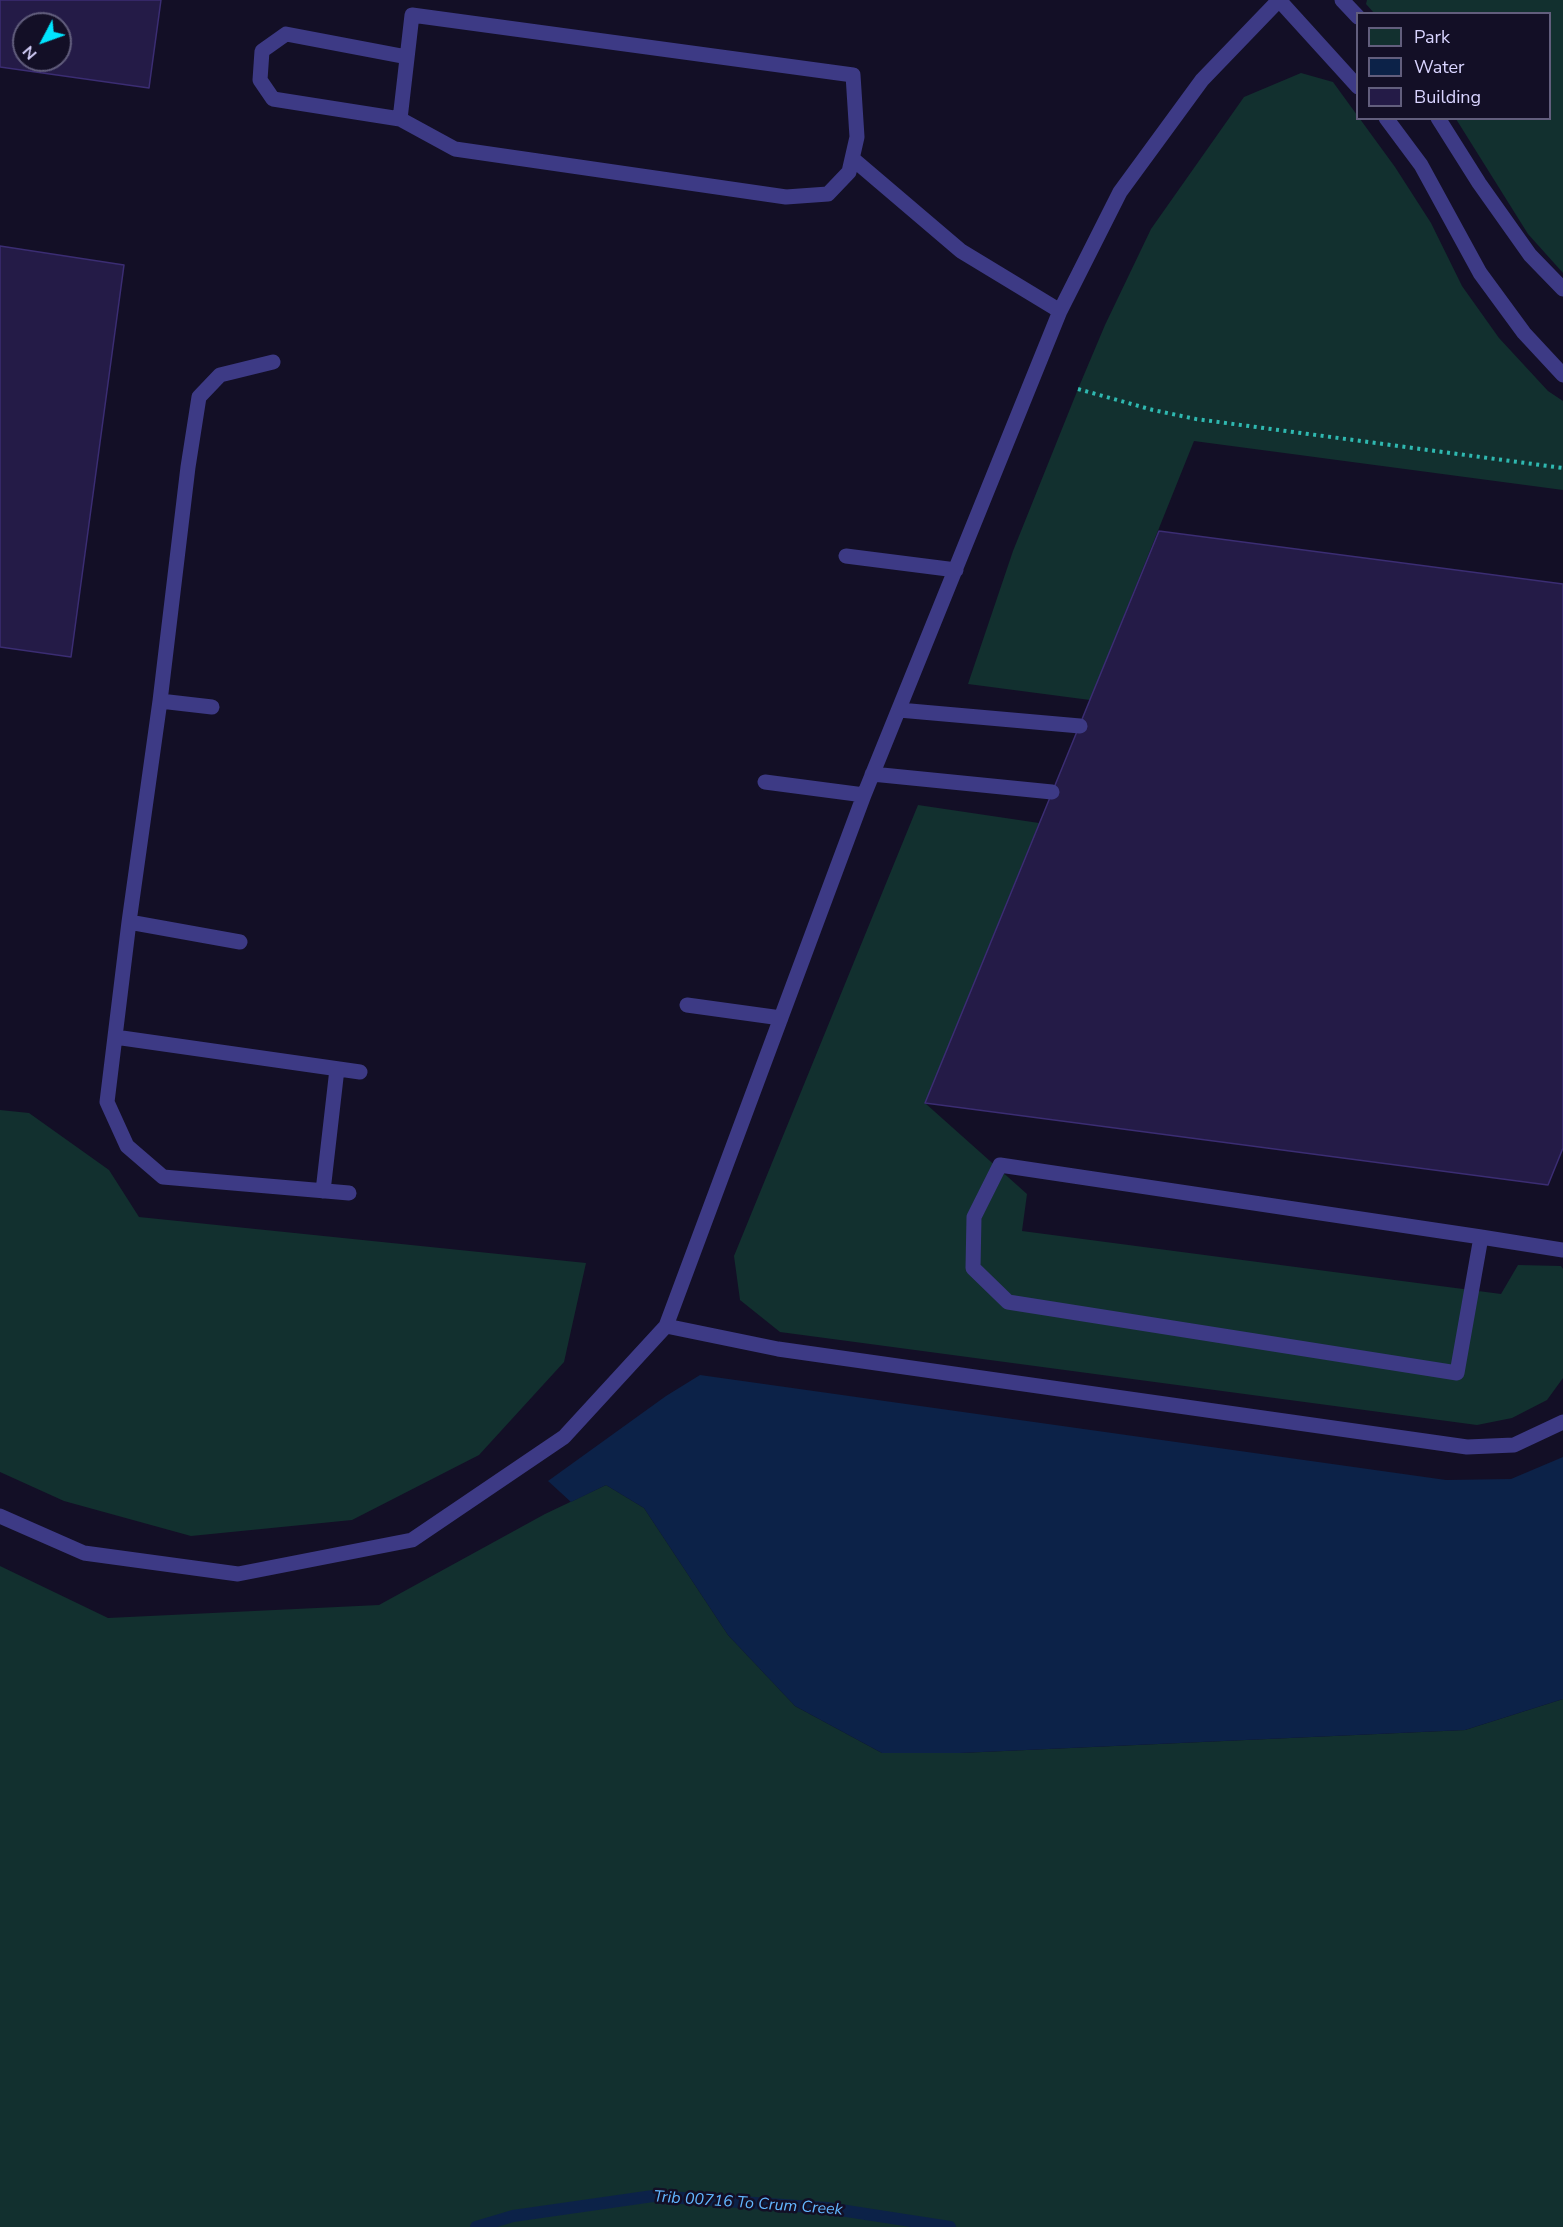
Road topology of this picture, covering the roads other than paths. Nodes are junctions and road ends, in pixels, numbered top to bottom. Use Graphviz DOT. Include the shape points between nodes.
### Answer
graph roads {
  1 [pos="1279,0"];
  2 [pos="1342,0"];
  3 [pos="1356,15"];
  4 [pos="407,57"];
  5 [pos="1356,85"];
  6 [pos="400,119"];
  7 [pos="1387,120"];
  8 [pos="1439,120"];
  9 [pos="853,159"];
  10 [pos="1563,289"];
  11 [pos="1060,311"];
  12 [pos="273,362"];
  13 [pos="1563,375"];
  14 [pos="846,555"];
  15 [pos="956,570"];
  16 [pos="160,701"];
  17 [pos="212,707"];
  18 [pos="899,710"];
  19 [pos="1080,726"];
  20 [pos="872,774"];
  21 [pos="765,782"];
  22 [pos="1052,792"];
  23 [pos="864,795"];
  24 [pos="129,922"];
  25 [pos="240,942"];
  26 [pos="687,1005"];
  27 [pos="781,1018"];
  28 [pos="115,1037"];
  29 [pos="337,1069"];
  30 [pos="360,1072"];
  31 [pos="323,1191"];
  32 [pos="349,1193"];
  33 [pos="1481,1237"];
  34 [pos="1563,1250"];
  35 [pos="666,1326"];
  36 [pos="1563,1422"];
  37 [pos="0,1516"];
  1 -- 5 [label="lane"];
  1 -- 11 [label="lane" via="1202,80 1119,192"];
  2 -- 3 [label="lane"];
  4 -- 6 [label="lane"];
  4 -- 6 [label="lane" via="286,34 262,51 260,80 273,99"];
  4 -- 9 [label="lane" via="412,15 853,75 857,137"];
  6 -- 9 [label="lane" via="455,149 786,197 828,194 849,172"];
  7 -- 13 [label="lane" via="1421,165 1480,273 1524,333"];
  8 -- 10 [label="lane" via="1530,255"];
  9 -- 11 [label="lane" via="961,251"];
  11 -- 15 [label="lane"];
  12 -- 16 [label="lane" via="220,375 199,397"];
  14 -- 15 [label="lane"];
  15 -- 18 [label="lane"];
  16 -- 17 [label="lane"];
  16 -- 24 [label="lane"];
  18 -- 19 [label="lane"];
  18 -- 20 [label="lane"];
  20 -- 22 [label="lane"];
  20 -- 23 [label="lane"];
  21 -- 23 [label="lane"];
  23 -- 27 [label="lane"];
  24 -- 25 [label="lane"];
  24 -- 28 [label="lane"];
  26 -- 27 [label="lane"];
  27 -- 35 [label="lane"];
  28 -- 29 [label="lane"];
  28 -- 31 [label="lane" via="107,1102 126,1146 163,1177"];
  29 -- 30 [label="lane"];
  29 -- 31 [label="lane"];
  31 -- 32 [label="lane"];
  33 -- 33 [label="lane" via="1000,1165 974,1217 973,1268 1008,1302 1457,1373"];
  33 -- 34 [label="lane"];
  35 -- 36 [label="lane" via="778,1349 1467,1448 1514,1445"];
  35 -- 37 [label="lane" via="564,1437 412,1540 238,1574 84,1553"];
}
